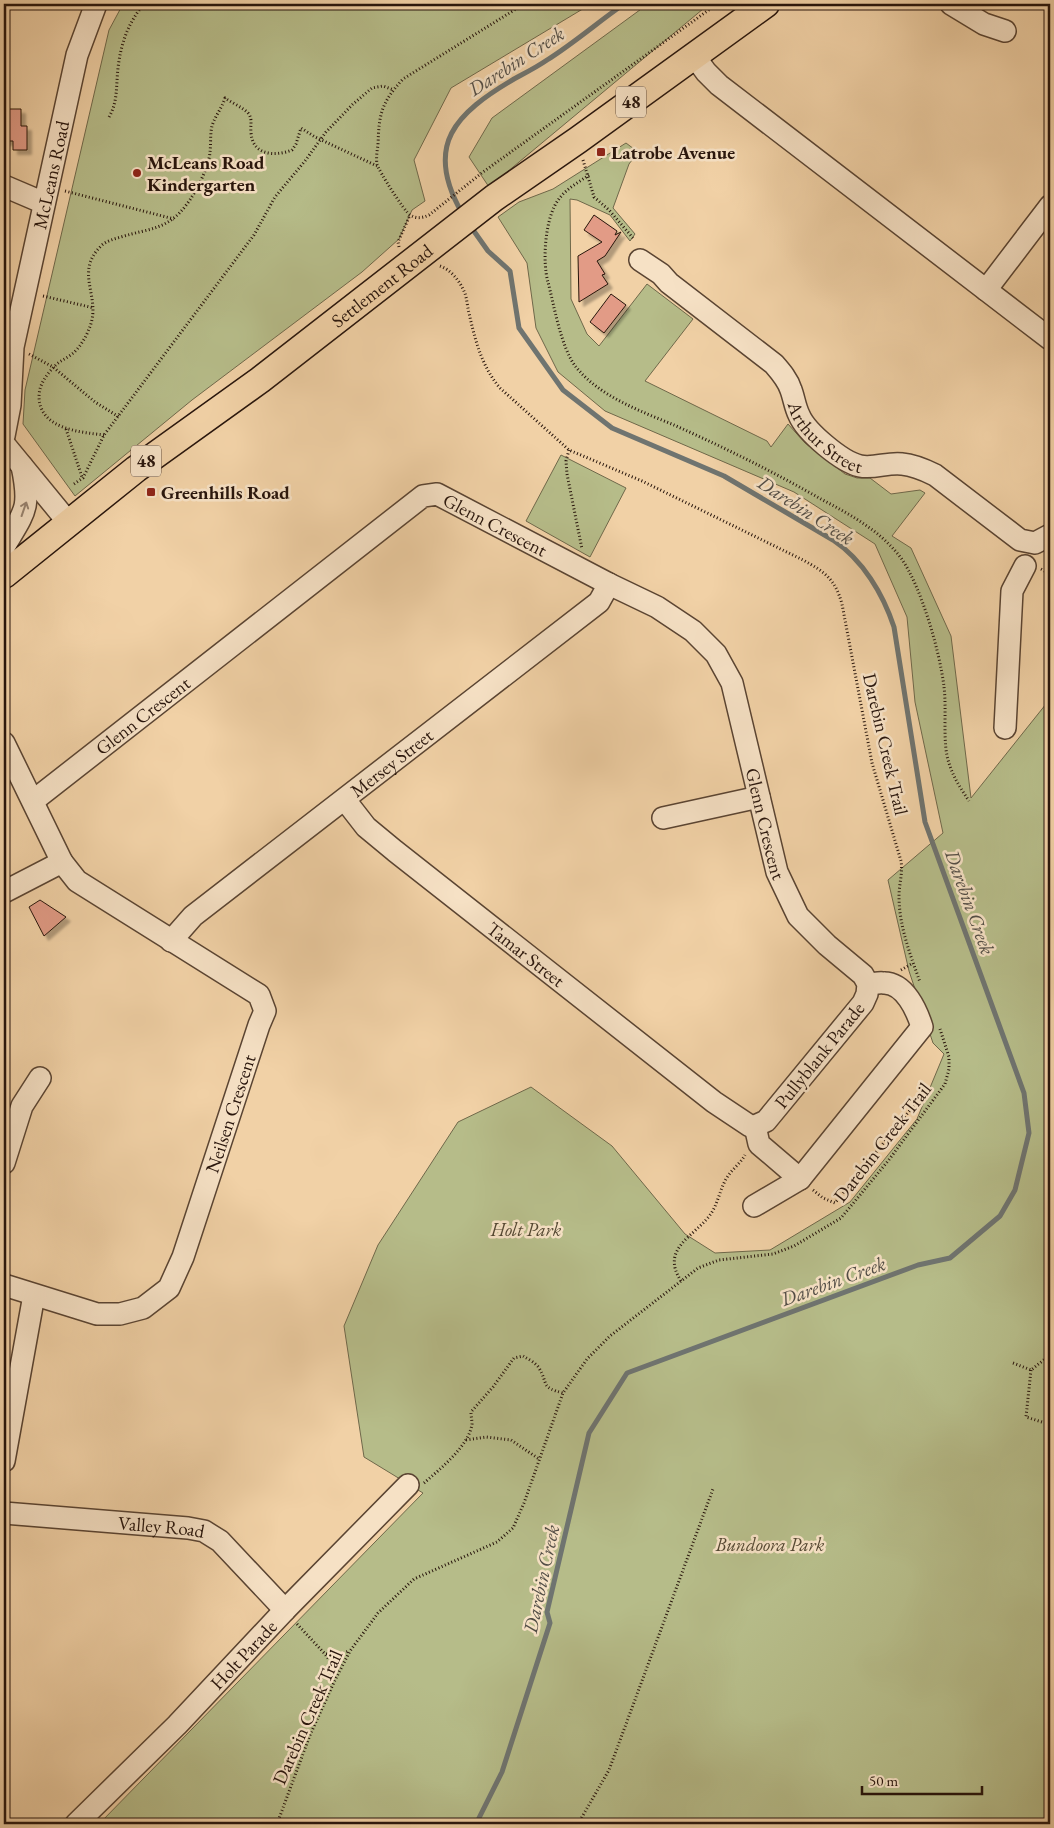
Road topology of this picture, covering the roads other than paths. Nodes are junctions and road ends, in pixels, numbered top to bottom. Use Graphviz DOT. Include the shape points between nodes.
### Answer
graph roads {
  1 [pos="96,4"];
  2 [pos="766,4"];
  3 [pos="952,4"];
  4 [pos="1005,31"];
  5 [pos="695,57"];
  6 [pos="4,186"];
  7 [pos="46,195"];
  8 [pos="1050,206"];
  9 [pos="640,260"];
  10 [pos="986,290"];
  11 [pos="1050,339"];
  12 [pos="13,347"];
  13 [pos="4,366"];
  14 [pos="4,436"];
  15 [pos="4,444"];
  16 [pos="22,466"];
  17 [pos="68,522"];
  18 [pos="1050,535"];
  19 [pos="4,547"];
  20 [pos="1024,566"];
  21 [pos="4,575"];
  22 [pos="609,584"];
  23 [pos="1004,728"];
  24 [pos="4,742"];
  25 [pos="759,797"];
  26 [pos="344,800"];
  27 [pos="33,801"];
  28 [pos="662,818"];
  29 [pos="62,862"];
  30 [pos="4,892"];
  31 [pos="171,941"];
  32 [pos="827,945"];
  33 [pos="868,984"];
  34 [pos="40,1078"];
  35 [pos="755,1126"];
  36 [pos="4,1163"];
  37 [pos="800,1179"];
  38 [pos="754,1206"];
  39 [pos="4,1285"];
  40 [pos="34,1296"];
  41 [pos="4,1461"];
  42 [pos="414,1487"];
  43 [pos="4,1513"];
  44 [pos="285,1610"];
  45 [pos="76,1824"];
  1 -- 7 [label="street, McLeans Road" via="77,55"];
  2 -- 5 [label="main road, Settlement Road / 48"];
  3 -- 4 [label="street" via="984,24"];
  5 -- 10 [label="street" via="718,85"];
  5 -- 17 [label="main road, Settlement Road / 48" via="494,198 260,380"];
  6 -- 7 [label="street"];
  7 -- 12 [label="street, McLeans Road"];
  8 -- 10 [label="street"];
  9 -- 18 [label="street, Arthur Street" via="774,364 787,380 799,416 809,431 849,462 866,467 901,464 921,469 1020,540 1035,543"];
  10 -- 11 [label="street"];
  12 -- 13 [label="street, McLeans Road"];
  12 -- 14 [label="street, McLeans Road" via="10,406"];
  15 -- 16 [label="street"];
  16 -- 17 [label="street"];
  19 -- 16 [label="street, one-way" via="27,503"];
  17 -- 21 [label="main road, Settlement Road / 48"];
  20 -- 23 [label="street" via="1012,591"];
  22 -- 25 [label="street, Glenn Crescent" via="657,607 693,631 716,654 732,683"];
  22 -- 26 [label="street, Mersey Street" via="599,602"];
  22 -- 27 [label="street, Glenn Crescent" via="437,494 423,496"];
  24 -- 27 [label="street, Neilsen Crescent"];
  25 -- 28 [label="street"];
  25 -- 32 [label="street, Glenn Crescent" via="776,872 798,916"];
  26 -- 31 [label="street, Mersey Street" via="193,916"];
  26 -- 35 [label="street, Tamar Street" via="366,827 395,851 714,1102 738,1119"];
  27 -- 29 [label="street, Neilsen Crescent"];
  29 -- 30 [label="street"];
  29 -- 31 [label="street, Neilsen Crescent" via="77,881"];
  31 -- 40 [label="street, Neilsen Crescent" via="259,995 265,1011 182,1257 169,1288 143,1308 120,1314 97,1314"];
  32 -- 33 [label="street, Pullyblank Parade" via="863,975"];
  33 -- 35 [label="street, Pullyblank Parade" via="863,1003 766,1121"];
  33 -- 37 [label="street" via="886,982 900,989 918,1014 922,1027"];
  34 -- 36 [label="street" via="22,1106"];
  35 -- 37 [label="street" via="758,1144"];
  37 -- 38 [label="street"];
  39 -- 40 [label="street, Neilsen Crescent"];
  40 -- 41 [label="street"];
  42 -- 44 [label="street, Holt Parade"];
  43 -- 44 [label="street, Valley Road" via="204,1531 220,1541"];
  44 -- 45 [label="street, Holt Parade" via="177,1725"];
}
